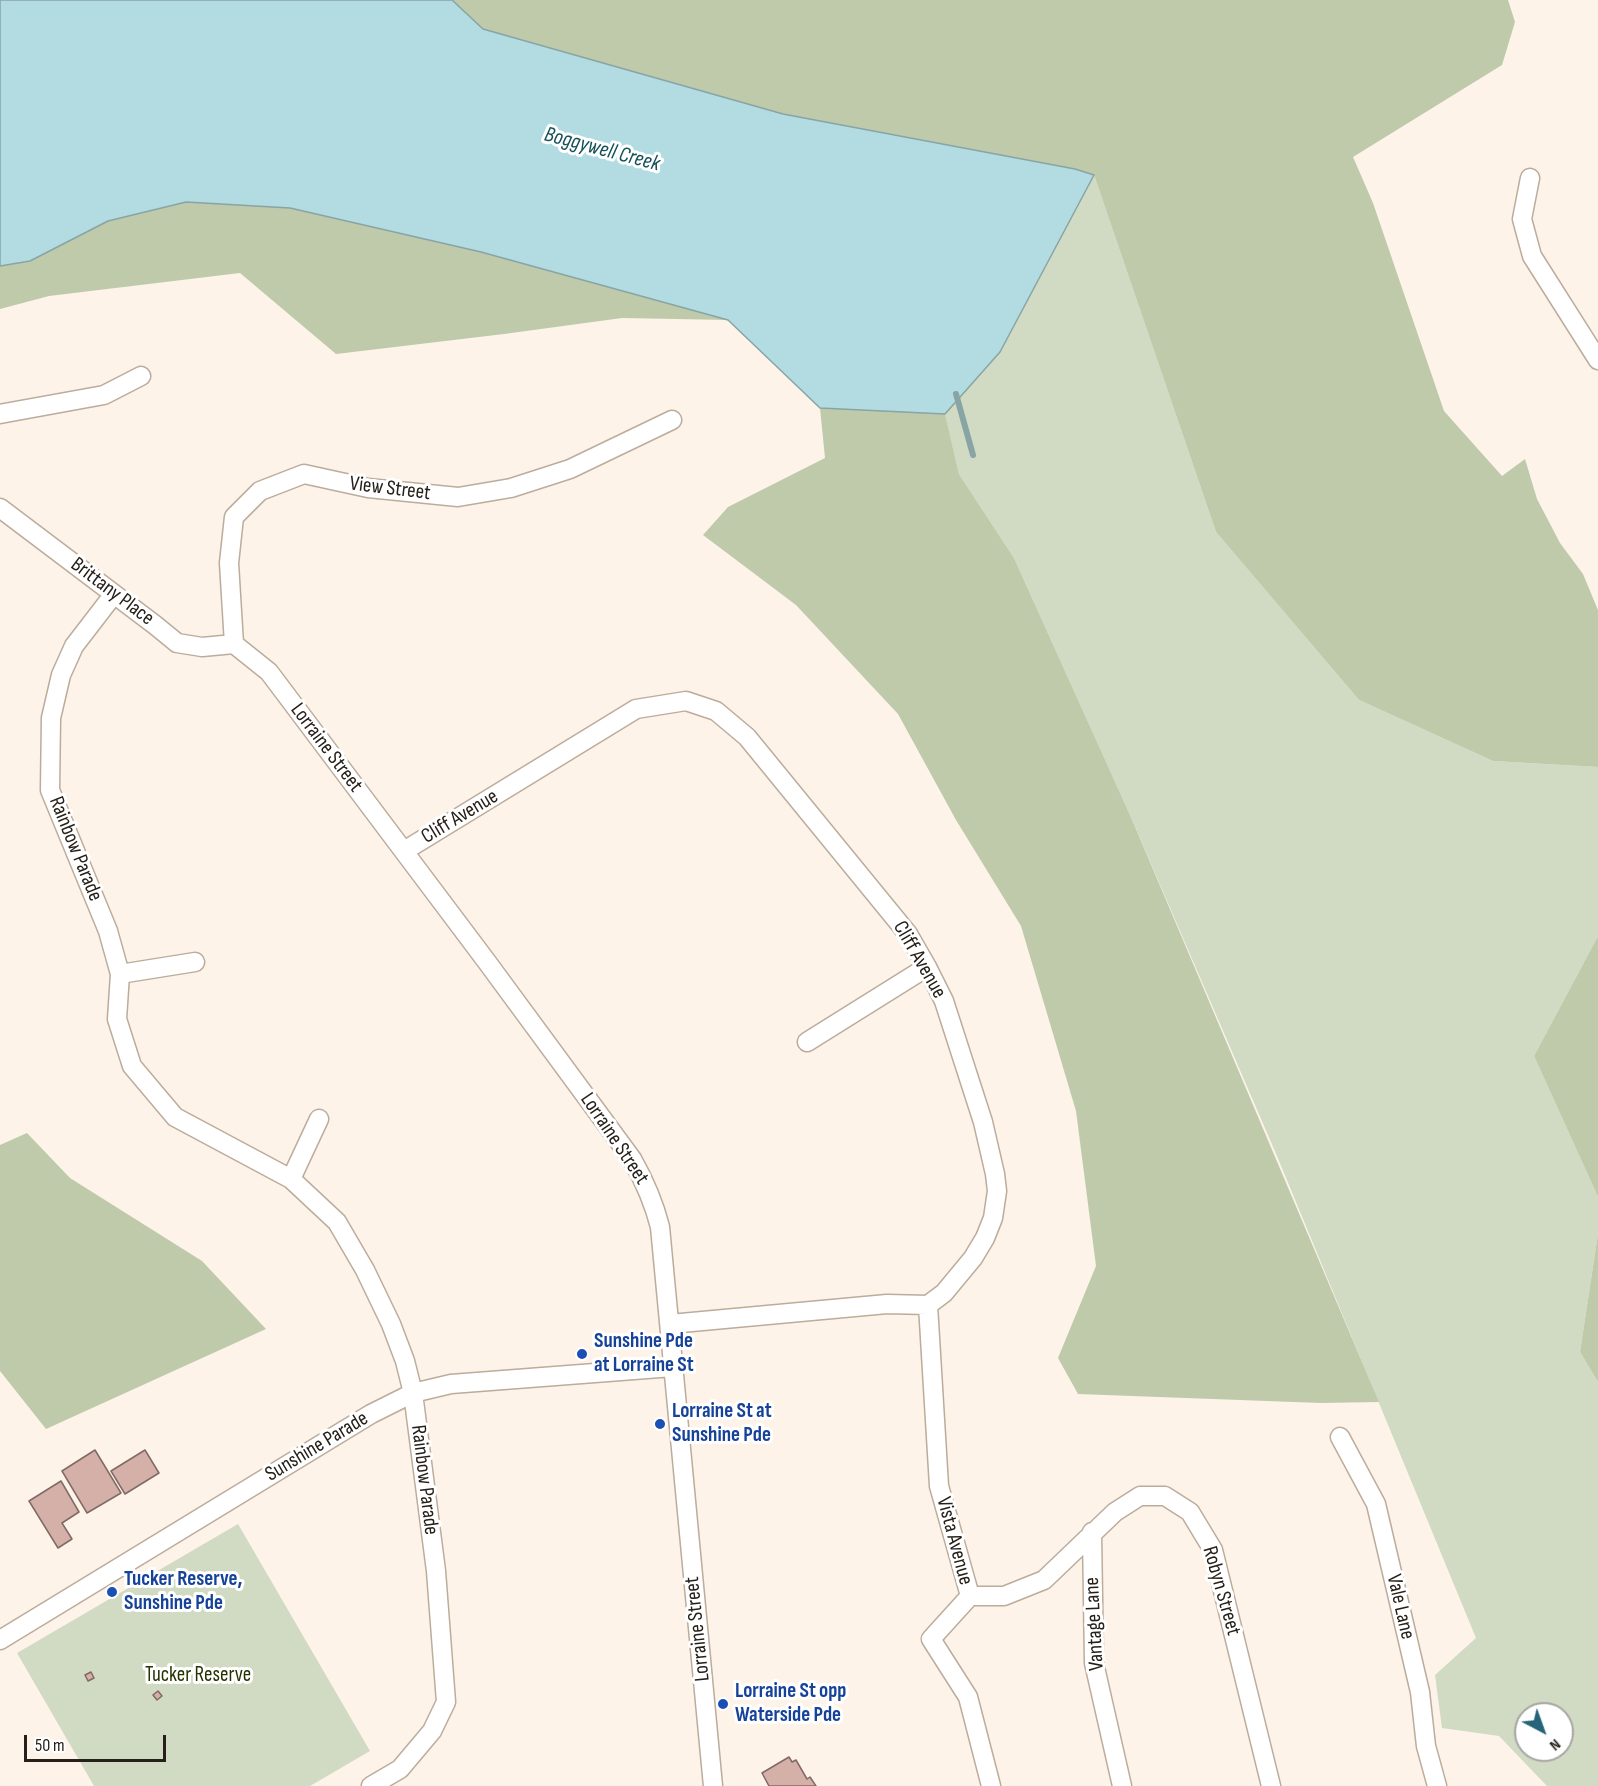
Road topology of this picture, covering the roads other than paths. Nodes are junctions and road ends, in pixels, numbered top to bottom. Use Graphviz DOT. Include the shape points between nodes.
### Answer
graph roads {
  1 [pos="1530,178"];
  2 [pos="1598,360"];
  3 [pos="141,376"];
  4 [pos="0,414"];
  5 [pos="672,420"];
  6 [pos="0,508"];
  7 [pos="114,594"];
  8 [pos="234,644"];
  9 [pos="404,851"];
  10 [pos="195,962"];
  11 [pos="927,967"];
  12 [pos="120,974"];
  13 [pos="807,1042"];
  14 [pos="319,1119"];
  15 [pos="291,1179"];
  16 [pos="928,1305"];
  17 [pos="670,1324"];
  18 [pos="673,1367"];
  19 [pos="413,1393"];
  20 [pos="1340,1437"];
  21 [pos="1092,1532"];
  22 [pos="970,1596"];
  23 [pos="0,1640"];
  24 [pos="374,1785"];
  25 [pos="713,1786"];
  26 [pos="991,1786"];
  27 [pos="1122,1786"];
  28 [pos="1271,1786"];
  29 [pos="1437,1786"];
  1 -- 2 [label="street" via="1522,219 1532,256"];
  3 -- 4 [label="street" via="104,395"];
  5 -- 8 [label="street, View Street" via="570,469 511,488 458,497 368,488 304,474 260,491 234,517 230,563"];
  6 -- 7 [label="street, Brittany Place"];
  7 -- 8 [label="street, Brittany Place" via="177,643 202,647"];
  7 -- 12 [label="street, Rainbow Parade" via="74,646 61,675 51,718 50,790 108,931"];
  8 -- 9 [label="street, Lorraine Street" via="269,672"];
  9 -- 11 [label="street, Cliff Avenue" via="636,709 686,701 716,711 747,737 908,934"];
  9 -- 17 [label="street, Lorraine Street" via="646,1184 660,1227"];
  10 -- 12 [label="street"];
  11 -- 13 [label="street"];
  11 -- 16 [label="street, Cliff Avenue" via="954,1028 983,1122 997,1191 985,1238 944,1293"];
  12 -- 15 [label="street, Rainbow Parade" via="117,1019 132,1066 175,1118"];
  14 -- 15 [label="street"];
  15 -- 19 [label="street, Rainbow Parade" via="337,1222 365,1270 405,1360"];
  16 -- 17 [label="street" via="887,1304"];
  16 -- 22 [label="street, Vista Avenue" via="939,1486"];
  17 -- 18 [label="street, Lorraine Street"];
  18 -- 19 [label="street, Sunshine Parade" via="451,1384"];
  18 -- 25 [label="street, Lorraine Street"];
  19 -- 23 [label="street, Sunshine Parade" via="371,1414"];
  19 -- 24 [label="street, Rainbow Parade" via="436,1571 446,1702 432,1731 400,1769"];
  20 -- 29 [label="street, Vale Lane" via="1376,1504 1420,1692 1426,1746"];
  21 -- 22 [label="street, Robyn Street" via="1044,1580 1004,1596"];
  21 -- 27 [label="street, Vantage Lane" via="1094,1663"];
  21 -- 28 [label="street, Robyn Street" via="1140,1496 1165,1496 1190,1512 1213,1550"];
  22 -- 26 [label="street, Vista Avenue" via="931,1639 968,1697"];
}
